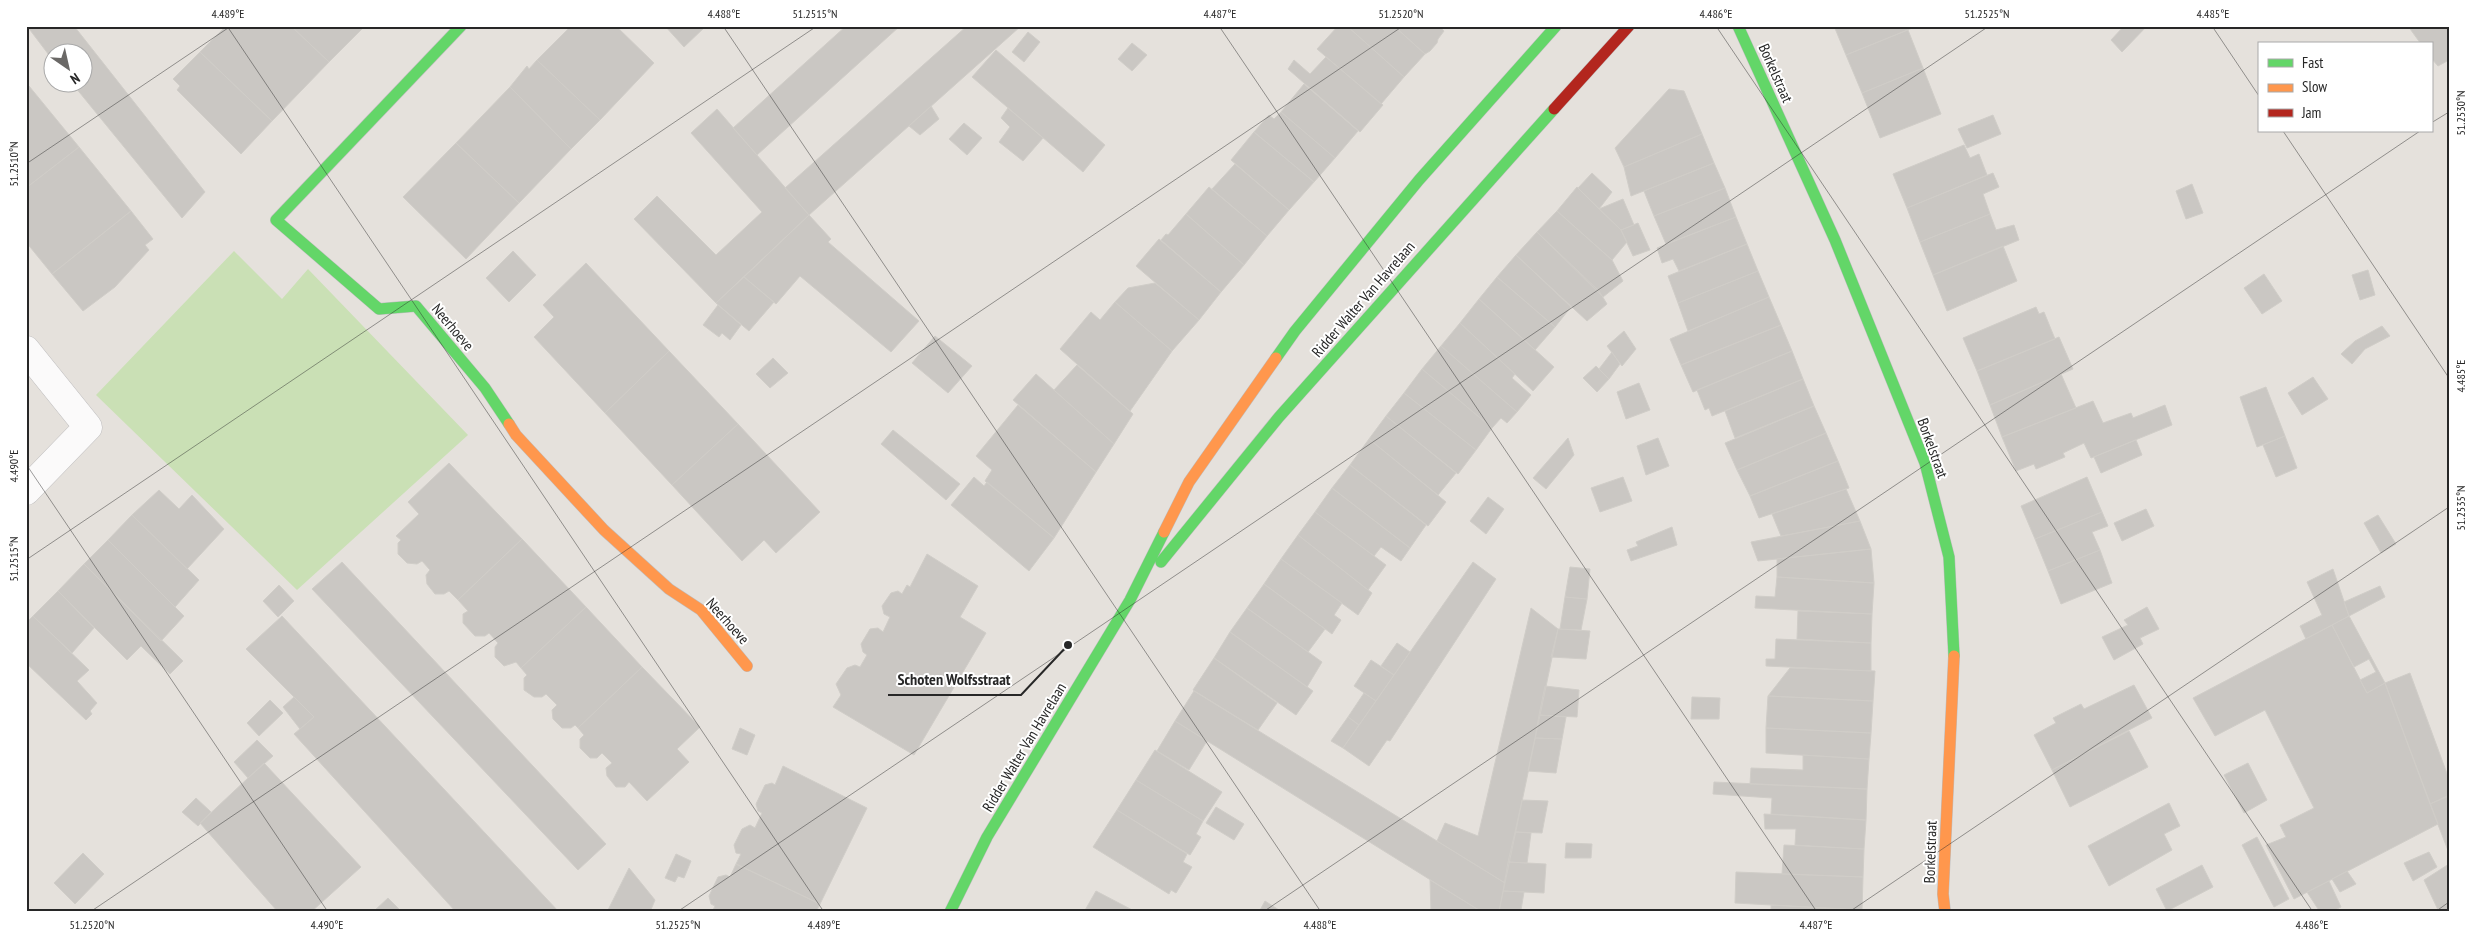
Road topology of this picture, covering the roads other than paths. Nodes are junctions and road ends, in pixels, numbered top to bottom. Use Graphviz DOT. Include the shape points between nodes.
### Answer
graph roads {
  1 [pos="461,26"];
  2 [pos="1556,26"];
  3 [pos="1629,26"];
  4 [pos="1738,26"];
  5 [pos="26,350"];
  6 [pos="26,491"];
  7 [pos="1130,600"];
  8 [pos="747,666"];
  9 [pos="950,912"];
  10 [pos="1945,912"];
  1 -- 8 [label="street, Neerhoeve" via="276,220 378,310 416,306 485,388 516,435 604,530 669,590 702,610"];
  2 -- 7 [label="street, Ridder Walter Van Havrelaan" via="1419,180 1295,331 1189,482"];
  3 -- 7 [label="street, Ridder Walter Van Havrelaan" via="1279,417"];
  4 -- 10 [label="street, Borkelstraat" via="1835,240 1925,462 1949,557 1954,652"];
  5 -- 6 [label="street" via="88,427"];
  7 -- 9 [label="street, Ridder Walter Van Havrelaan" via="987,837"];
}
